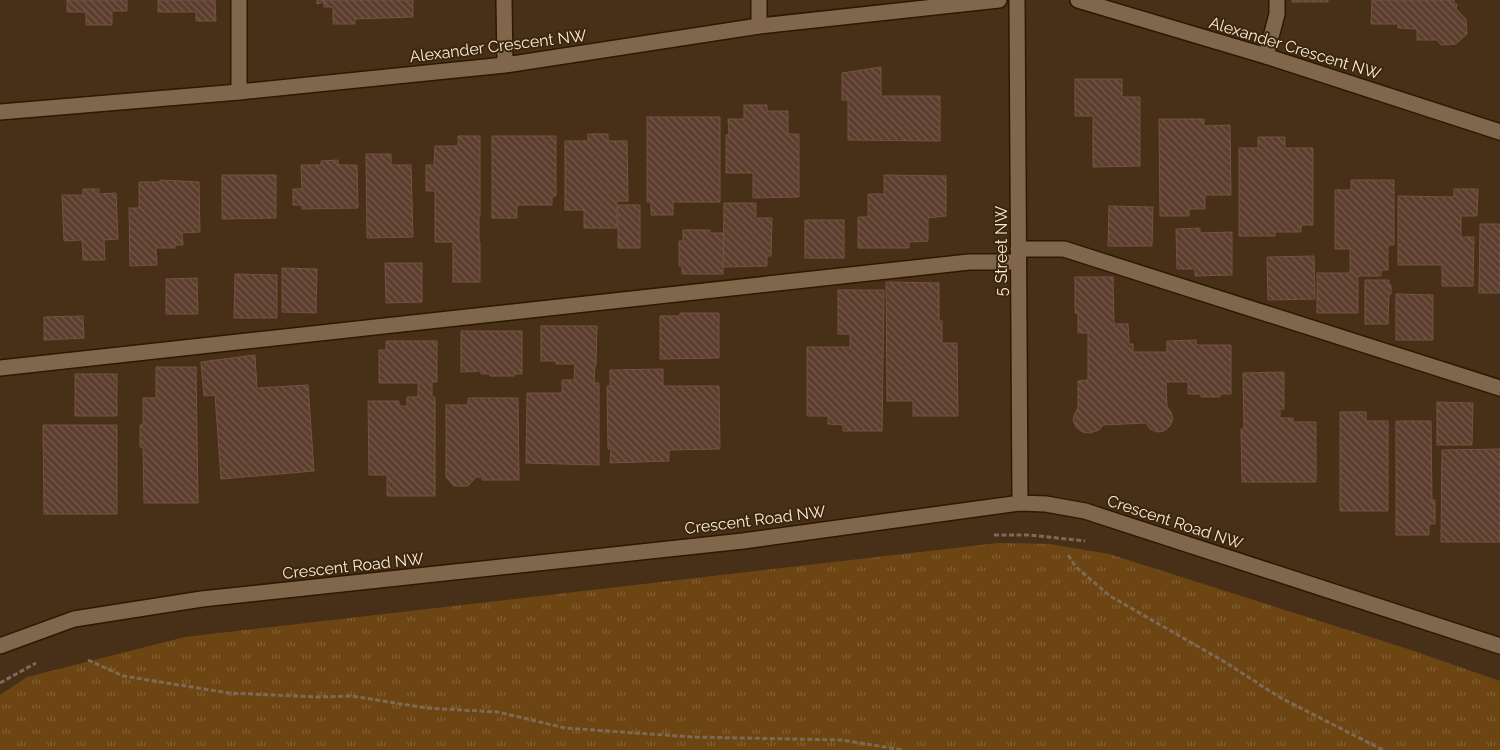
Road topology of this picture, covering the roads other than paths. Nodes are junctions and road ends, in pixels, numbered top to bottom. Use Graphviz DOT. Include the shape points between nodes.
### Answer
graph roads {
  1 [pos="239,0"];
  2 [pos="504,0"];
  3 [pos="759,0"];
  4 [pos="998,0"];
  5 [pos="1017,0"];
  6 [pos="1078,0"];
  7 [pos="1277,0"];
  8 [pos="759,26"];
  9 [pos="1266,56"];
  10 [pos="505,65"];
  11 [pos="239,92"];
  12 [pos="0,112"];
  13 [pos="1500,132"];
  14 [pos="1018,256"];
  15 [pos="0,368"];
  16 [pos="1500,388"];
  17 [pos="1020,503"];
  18 [pos="0,644"];
  19 [pos="1500,646"];
  1 -- 11 [label="street"];
  2 -- 10 [label="street"];
  3 -- 8 [label="street"];
  4 -- 8 [label="street, Alexander Crescent NW"];
  5 -- 14 [label="street, 5 Street NW"];
  6 -- 9 [label="street, Alexander Crescent NW"];
  7 -- 9 [label="street" via="1278,14"];
  8 -- 10 [label="street, Alexander Crescent NW"];
  9 -- 13 [label="street, Alexander Crescent NW"];
  10 -- 11 [label="street, Alexander Crescent NW"];
  11 -- 12 [label="street, Alexander Crescent NW"];
  14 -- 15 [label="street"];
  14 -- 16 [label="street" via="1064,249"];
  14 -- 17 [label="street, 5 Street NW"];
  17 -- 18 [label="street, Crescent Road NW" via="744,541 202,599 74,619"];
  17 -- 19 [label="street, Crescent Road NW" via="1046,504 1085,512"];
}
